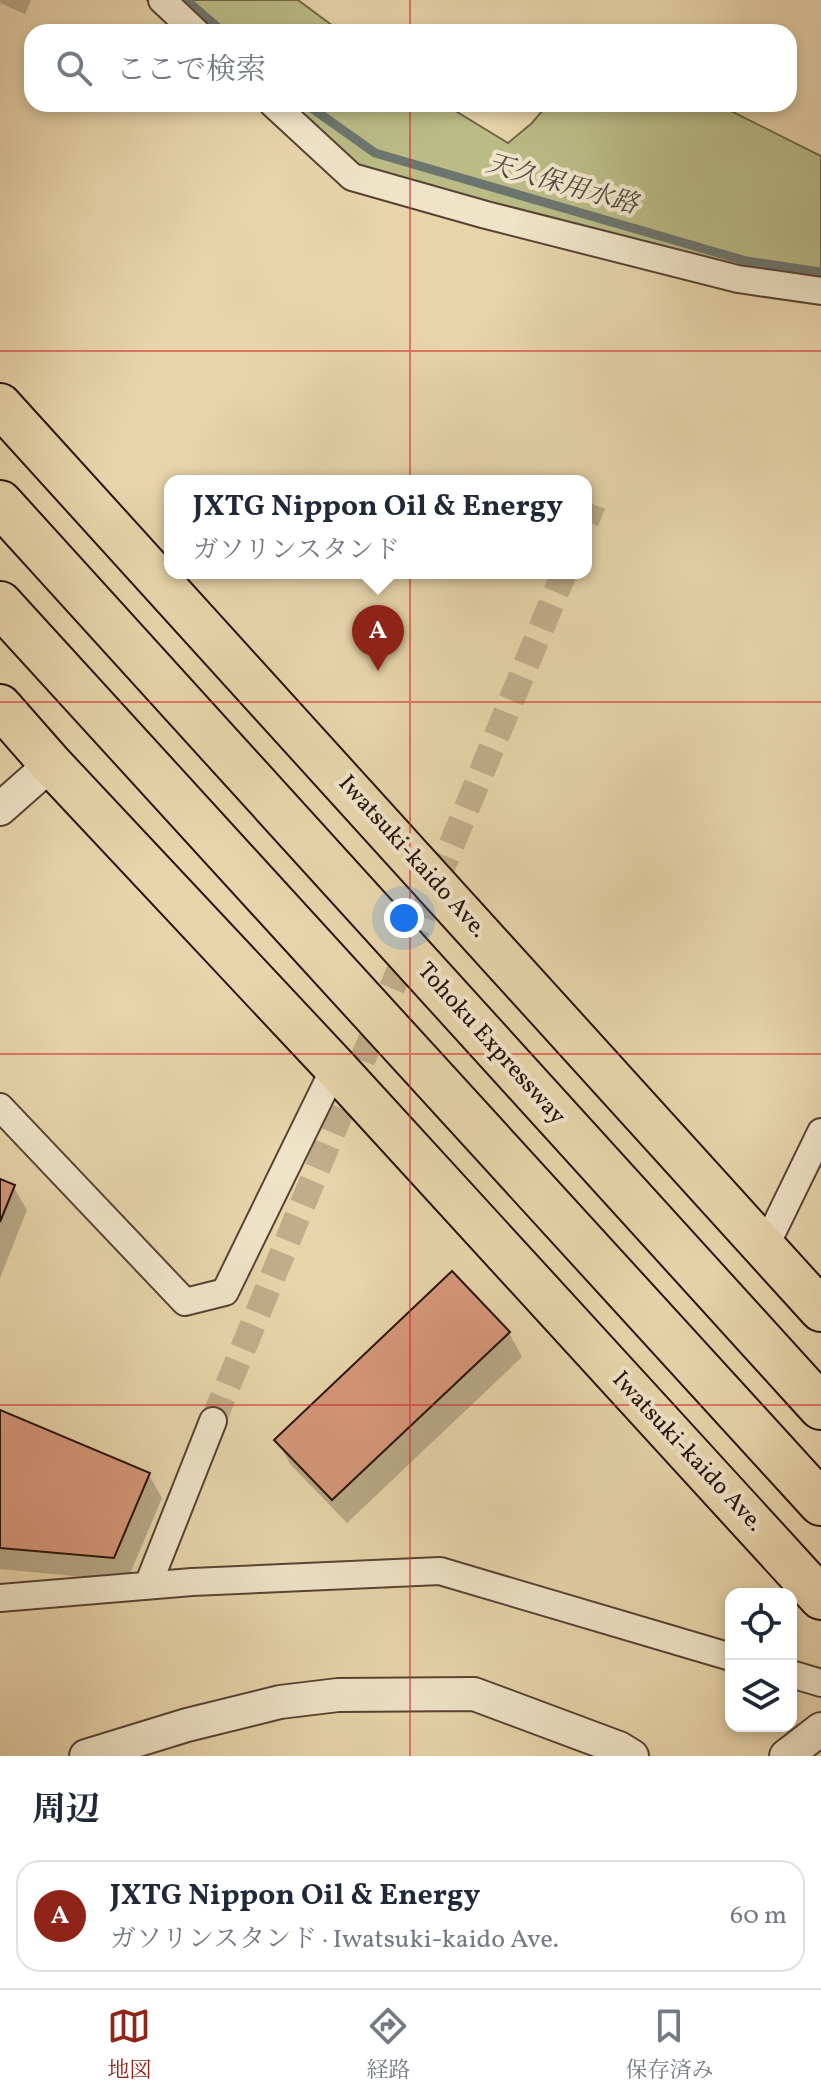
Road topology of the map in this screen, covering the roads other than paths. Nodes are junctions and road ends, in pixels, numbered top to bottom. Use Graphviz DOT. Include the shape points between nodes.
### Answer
graph roads {
  1 [pos="162,0"];
  2 [pos="188,24"];
  3 [pos="282,112"];
  4 [pos="821,291"];
  5 [pos="0,405"];
  6 [pos="0,503"];
  7 [pos="0,604"];
  8 [pos="0,706"];
  9 [pos="51,764"];
  10 [pos="0,809"];
  11 [pos="335,1067"];
  12 [pos="0,1107"];
  13 [pos="821,1134"];
  14 [pos="765,1247"];
  15 [pos="821,1310"];
  16 [pos="821,1407"];
  17 [pos="213,1421"];
  18 [pos="821,1503"];
  19 [pos="148,1585"];
  20 [pos="0,1598"];
  21 [pos="821,1598"];
  22 [pos="725,1655"];
  23 [pos="797,1676"];
  24 [pos="821,1683"];
  25 [pos="821,1729"];
  26 [pos="86,1756"];
  27 [pos="632,1756"];
  28 [pos="786,1756"];
  1 -- 2 [label="street"];
  3 -- 4 [label="street" via="352,177 723,276"];
  5 -- 14 [label="highway, Iwatsuki-kaido Ave."];
  6 -- 16 [label="highway, Tohoku Expressway"];
  7 -- 18 [label="highway"];
  8 -- 9 [label="highway, Iwatsuki-kaido Ave."];
  9 -- 10 [label="street"];
  9 -- 11 [label="highway, Iwatsuki-kaido Ave."];
  11 -- 12 [label="street" via="225,1292 185,1302"];
  11 -- 21 [label="highway, Iwatsuki-kaido Ave."];
  13 -- 14 [label="street"];
  14 -- 15 [label="highway, Iwatsuki-kaido Ave."];
  17 -- 19 [label="street"];
  19 -- 20 [label="street"];
  19 -- 22 [label="street" via="440,1571"];
  23 -- 24 [label="street"];
  25 -- 28 [label="street"];
  26 -- 27 [label="street" via="280,1702 338,1695 474,1694"];
}
